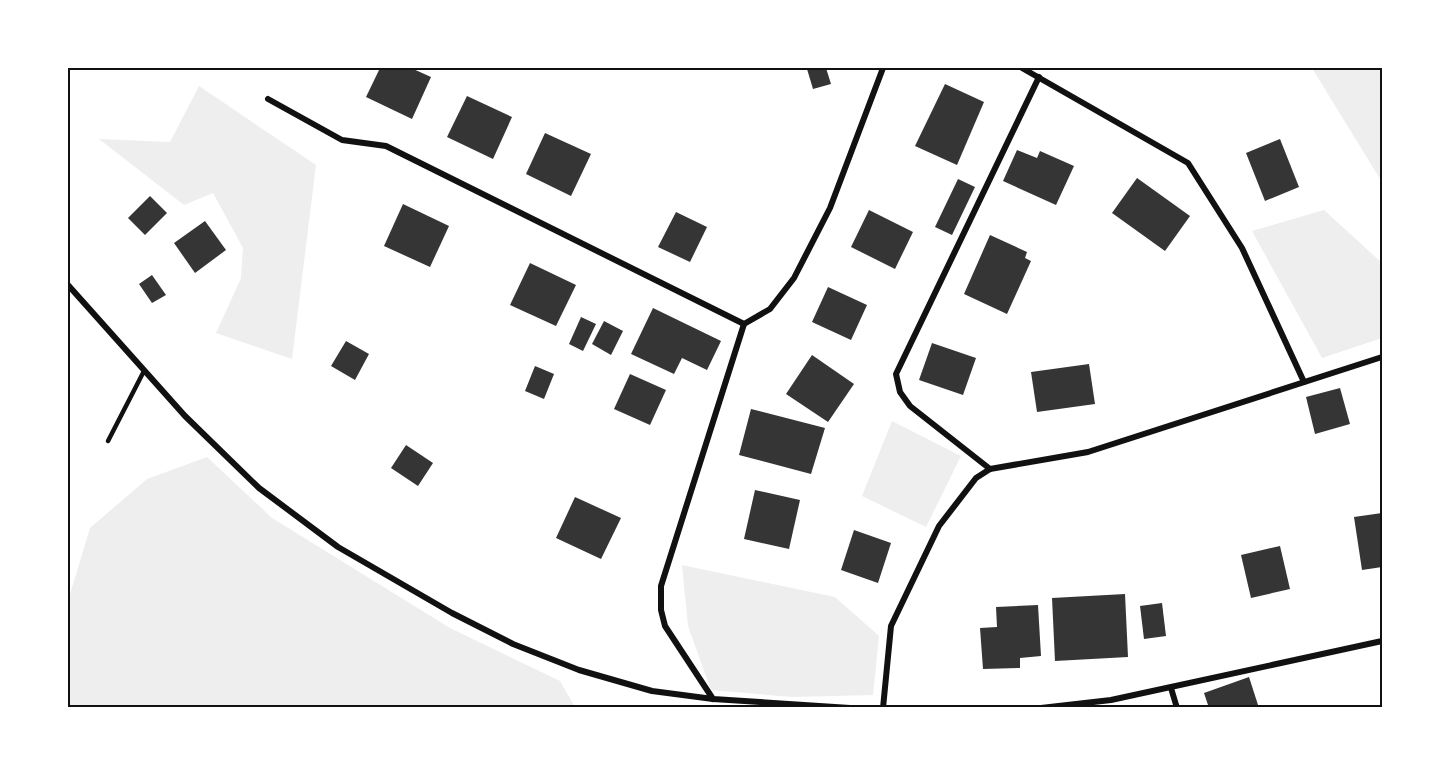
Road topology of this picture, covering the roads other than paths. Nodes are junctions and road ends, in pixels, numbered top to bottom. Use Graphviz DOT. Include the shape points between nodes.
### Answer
graph roads {
  1 [pos="883,68"];
  2 [pos="1022,68"];
  3 [pos="1039,77"];
  4 [pos="268,99"];
  5 [pos="68,285"];
  6 [pos="744,324"];
  7 [pos="1383,357"];
  8 [pos="144,371"];
  9 [pos="1304,382"];
  10 [pos="108,441"];
  11 [pos="990,469"];
  12 [pos="1383,641"];
  13 [pos="1171,688"];
  14 [pos="713,699"];
  15 [pos="850,708"];
  16 [pos="882,708"];
  17 [pos="1041,708"];
  18 [pos="1177,708"];
  1 -- 6 [label="street" via="830,208 794,278 770,309"];
  2 -- 3 [label="street"];
  3 -- 9 [label="street" via="1188,163 1242,248"];
  3 -- 11 [label="street" via="896,374 900,392 910,406"];
  4 -- 6 [label="street" via="342,140 386,146"];
  5 -- 8 [label="street"];
  6 -- 14 [label="street" via="661,586 665,626"];
  7 -- 9 [label="street"];
  8 -- 10 [label="lane"];
  8 -- 14 [label="street" via="259,488 338,547 513,644 579,670 652,691"];
  9 -- 11 [label="street" via="1088,453"];
  11 -- 16 [label="street" via="964,490 939,526 891,626"];
  12 -- 13 [label="street" via="1220,674"];
  13 -- 17 [label="street"];
  13 -- 18 [label="street"];
  14 -- 15 [label="street"];
}
